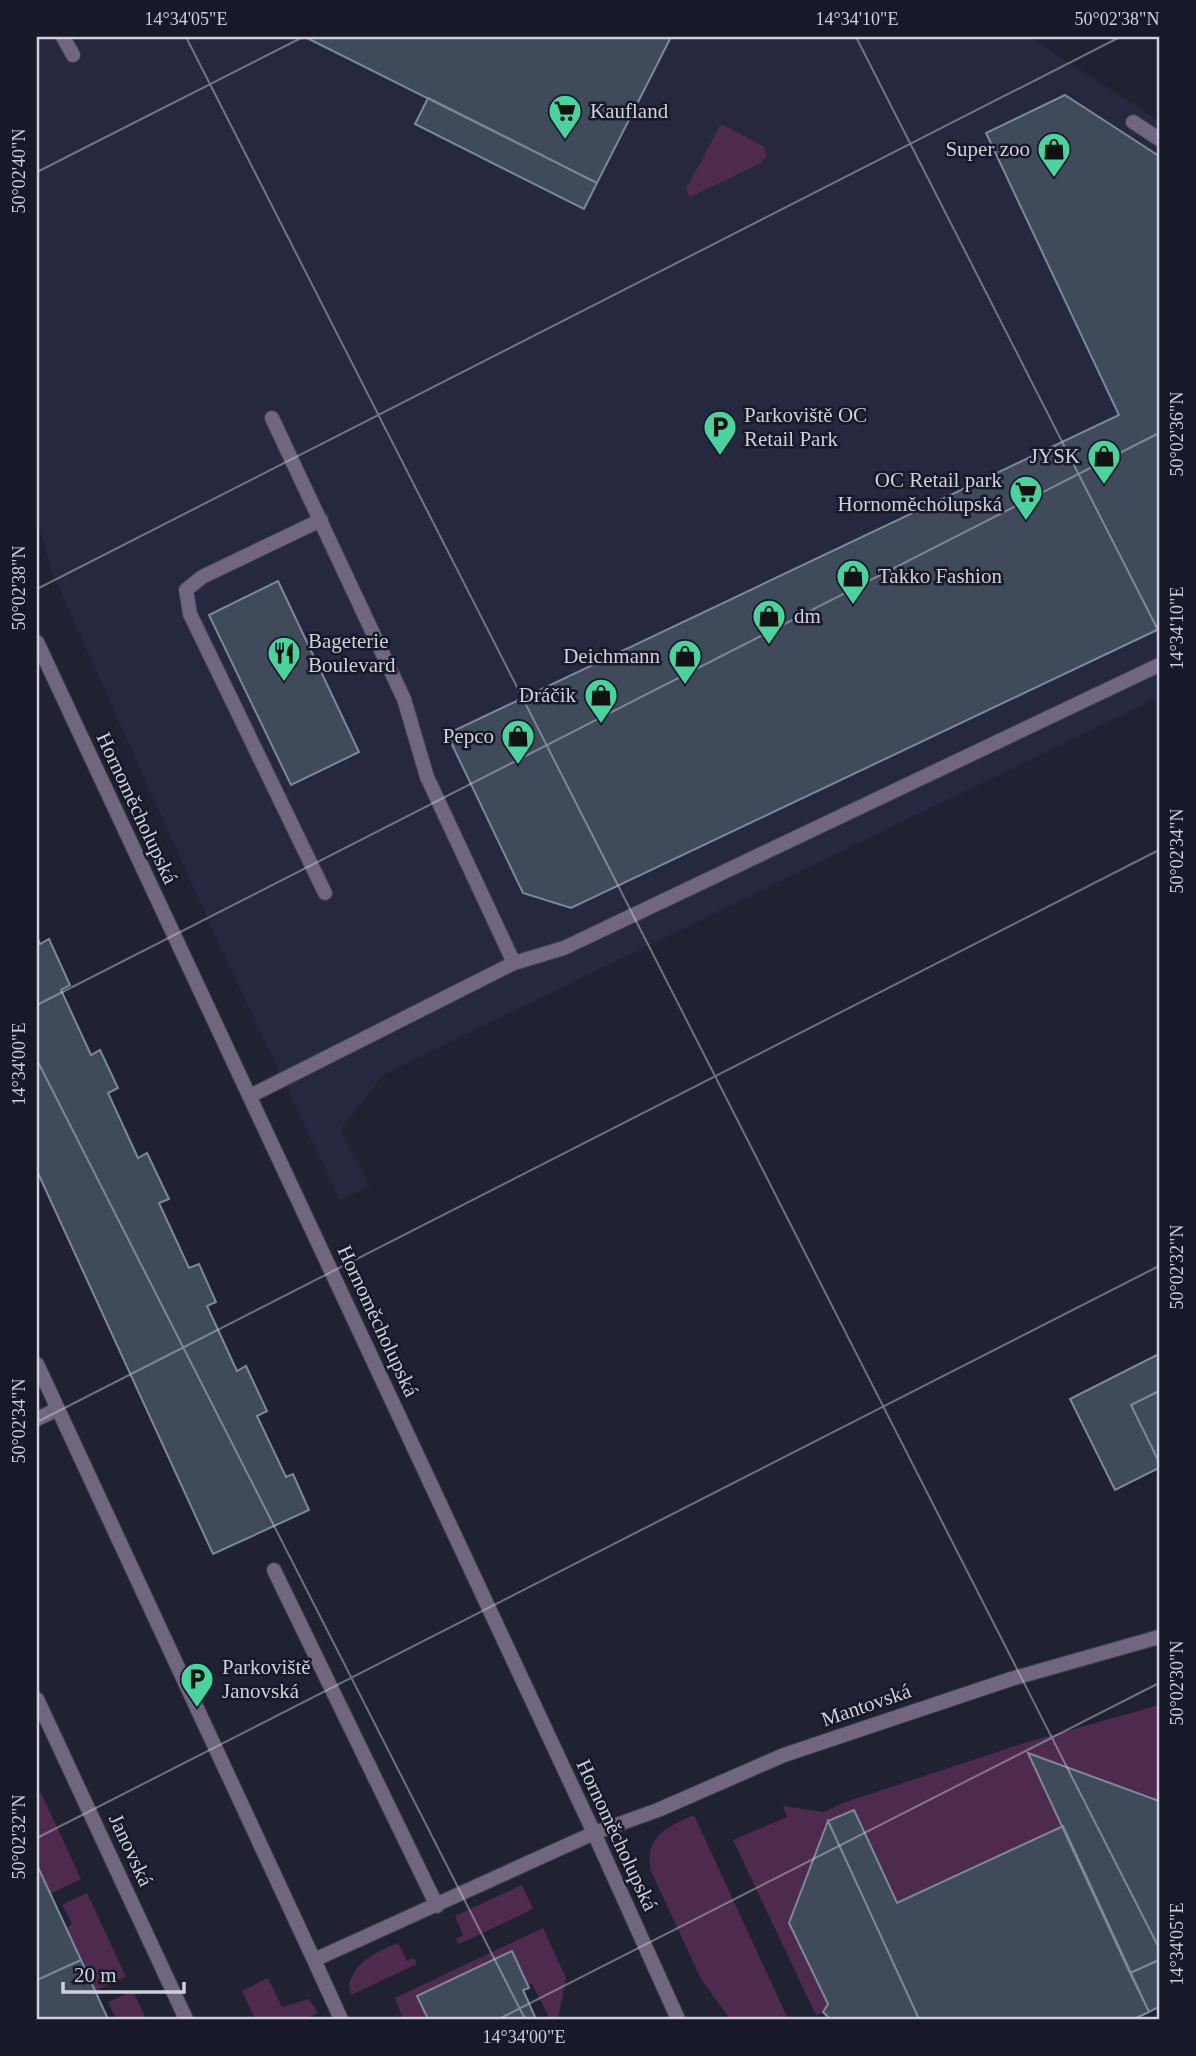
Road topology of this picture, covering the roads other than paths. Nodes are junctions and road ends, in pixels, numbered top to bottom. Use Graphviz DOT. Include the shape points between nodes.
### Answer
graph roads {
  1 [pos="63,37"];
  2 [pos="73,55"];
  3 [pos="1133,122"];
  4 [pos="1159,139"];
  5 [pos="272,418"];
  6 [pos="321,520"];
  7 [pos="37,642"];
  8 [pos="1159,665"];
  9 [pos="324,893"];
  10 [pos="514,963"];
  11 [pos="250,1096"];
  12 [pos="37,1364"];
  13 [pos="58,1409"];
  14 [pos="37,1419"];
  15 [pos="274,1570"];
  16 [pos="1159,1637"];
  17 [pos="37,1699"];
  18 [pos="594,1833"];
  19 [pos="437,1906"];
  20 [pos="314,1960"];
  21 [pos="187,2019"];
  22 [pos="341,2019"];
  23 [pos="678,2019"];
  1 -- 2 [label="street"];
  3 -- 4 [label="street"];
  5 -- 6 [label="street"];
  6 -- 9 [label="street" via="202,577 186,590 190,614"];
  6 -- 10 [label="street" via="404,699 427,777"];
  7 -- 11 [label="street, Hornoměcholupská"];
  8 -- 10 [label="street" via="564,948"];
  10 -- 11 [label="street"];
  11 -- 18 [label="street, Hornoměcholupská"];
  12 -- 13 [label="street"];
  13 -- 14 [label="street"];
  13 -- 20 [label="street"];
  15 -- 19 [label="street"];
  16 -- 18 [label="street, Mantovská" via="1012,1679 784,1755"];
  17 -- 21 [label="street, Janovská"];
  18 -- 19 [label="street, Mantovská"];
  18 -- 23 [label="street, Hornoměcholupská"];
  19 -- 20 [label="street, Mantovská"];
  20 -- 22 [label="street"];
}
